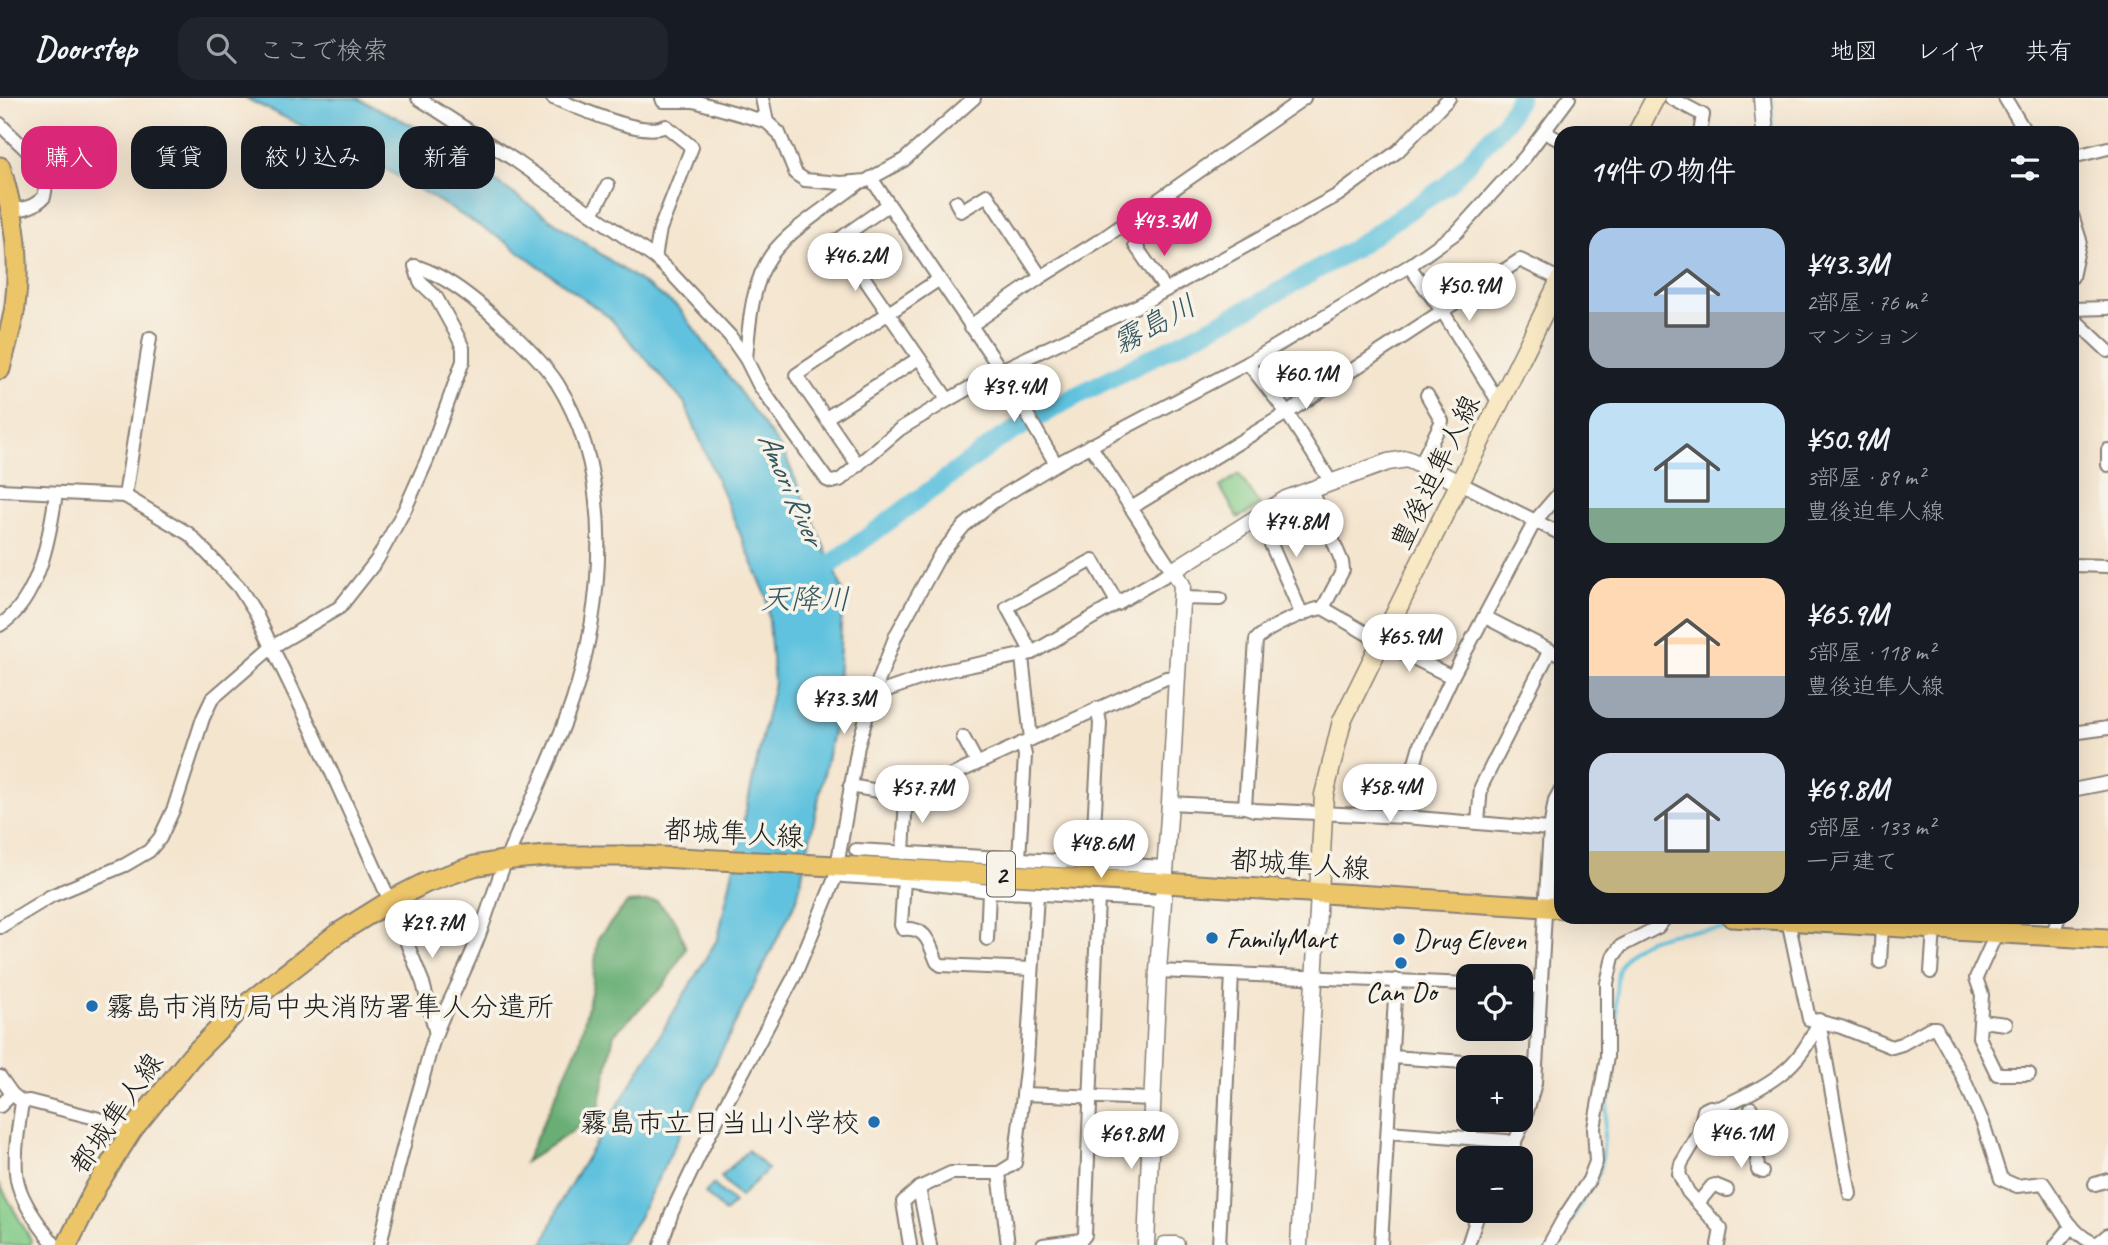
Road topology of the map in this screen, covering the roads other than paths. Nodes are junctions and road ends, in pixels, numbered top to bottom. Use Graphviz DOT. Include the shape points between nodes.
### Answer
graph roads {
  1 [pos="418,98"];
  2 [pos="553,98"];
  3 [pos="762,98"];
  4 [pos="974,98"];
  5 [pos="1304,98"];
  6 [pos="1449,98"];
  7 [pos="1569,98"];
  8 [pos="1655,98"];
  9 [pos="1671,98"];
  10 [pos="1762,98"];
  11 [pos="2005,98"];
  12 [pos="662,99"];
  13 [pos="434,102"];
  14 [pos="767,122"];
  15 [pos="0,124"];
  16 [pos="666,126"];
  17 [pos="1641,126"];
  18 [pos="1701,126"];
  19 [pos="1764,126"];
  20 [pos="2022,126"];
  21 [pos="1544,132"];
  22 [pos="1554,137"];
  23 [pos="2108,148"];
  24 [pos="2079,155"];
  25 [pos="0,167"];
  26 [pos="866,180"];
  27 [pos="608,185"];
  28 [pos="956,202"];
  29 [pos="888,205"];
  30 [pos="11,210"];
  31 [pos="592,214"];
  32 [pos="1135,246"];
  33 [pos="655,258"];
  34 [pos="1409,266"];
  35 [pos="1554,276"];
  36 [pos="1041,277"];
  37 [pos="939,280"];
  38 [pos="1167,290"];
  39 [pos="1554,293"];
  40 [pos="2108,308"];
  41 [pos="2079,309"];
  42 [pos="1443,312"];
  43 [pos="889,313"];
  44 [pos="2079,324"];
  45 [pos="970,326"];
  46 [pos="150,338"];
  47 [pos="2108,351"];
  48 [pos="919,358"];
  49 [pos="746,359"];
  50 [pos="1248,363"];
  51 [pos="0,369"];
  52 [pos="1002,372"];
  53 [pos="1427,395"];
  54 [pos="948,400"];
  55 [pos="1499,401"];
  56 [pos="1287,413"];
  57 [pos="826,418"];
  58 [pos="1090,445"];
  59 [pos="2108,450"];
  60 [pos="1055,461"];
  61 [pos="858,465"];
  62 [pos="1420,465"];
  63 [pos="2108,465"];
  64 [pos="1331,482"];
  65 [pos="1460,483"];
  66 [pos="1311,488"];
  67 [pos="0,490"];
  68 [pos="56,493"];
  69 [pos="125,496"];
  70 [pos="1554,499"];
  71 [pos="1131,508"];
  72 [pos="1259,517"];
  73 [pos="1535,521"];
  74 [pos="1554,530"];
  75 [pos="2079,565"];
  76 [pos="2108,566"];
  77 [pos="1174,570"];
  78 [pos="1181,598"];
  79 [pos="1220,599"];
  80 [pos="1118,604"];
  81 [pos="1323,608"];
  82 [pos="1302,615"];
  83 [pos="1485,617"];
  84 [pos="0,625"];
  85 [pos="1381,642"];
  86 [pos="272,648"];
  87 [pos="1554,652"];
  88 [pos="1027,655"];
  89 [pos="1554,655"];
  90 [pos="1176,677"];
  91 [pos="1452,677"];
  92 [pos="873,695"];
  93 [pos="1097,708"];
  94 [pos="2108,728"];
  95 [pos="2079,732"];
  96 [pos="963,737"];
  97 [pos="1027,741"];
  98 [pos="977,762"];
  99 [pos="2108,783"];
  100 [pos="850,786"];
  101 [pos="2079,789"];
  102 [pos="906,796"];
  103 [pos="1170,803"];
  104 [pos="1245,807"];
  105 [pos="1323,813"];
  106 [pos="1405,817"];
  107 [pos="1478,822"];
  108 [pos="1554,829"];
  109 [pos="856,850"];
  110 [pos="903,853"];
  111 [pos="1019,859"];
  112 [pos="510,860"];
  113 [pos="1092,863"];
  114 [pos="833,866"];
  115 [pos="1554,868"];
  116 [pos="904,880"];
  117 [pos="1164,884"];
  118 [pos="989,891"];
  119 [pos="1037,894"];
  120 [pos="1319,894"];
  121 [pos="1098,897"];
  122 [pos="390,901"];
  123 [pos="1553,908"];
  124 [pos="1659,924"];
  125 [pos="1789,924"];
  126 [pos="1858,924"];
  127 [pos="1930,925"];
  128 [pos="1882,926"];
  129 [pos="2055,926"];
  130 [pos="0,927"];
  131 [pos="814,928"];
  132 [pos="1997,932"];
  133 [pos="987,939"];
  134 [pos="2108,939"];
  135 [pos="1880,962"];
  136 [pos="1032,969"];
  137 [pos="1158,971"];
  138 [pos="1931,972"];
  139 [pos="1233,974"];
  140 [pos="1314,976"];
  141 [pos="1396,980"];
  142 [pos="1456,983"];
  143 [pos="1533,987"];
  144 [pos="1541,987"];
  145 [pos="1819,1020"];
  146 [pos="1981,1021"];
  147 [pos="2006,1024"];
  148 [pos="436,1034"];
  149 [pos="1392,1057"];
  150 [pos="1536,1066"];
  151 [pos="2029,1074"];
  152 [pos="0,1077"];
  153 [pos="1024,1094"];
  154 [pos="1090,1096"];
  155 [pos="17,1098"];
  156 [pos="1152,1099"];
  157 [pos="0,1106"];
  158 [pos="1719,1108"];
  159 [pos="132,1130"];
  160 [pos="1388,1132"];
  161 [pos="1515,1144"];
  162 [pos="1763,1172"];
  163 [pos="999,1173"];
  164 [pos="2108,1180"];
  165 [pos="2095,1184"];
  166 [pos="919,1188"];
  167 [pos="1727,1191"];
  168 [pos="1850,1194"];
  169 [pos="1699,1202"];
  170 [pos="1475,1223"];
  171 [pos="2072,1226"];
  172 [pos="2108,1235"];
  173 [pos="1553,1244"];
  174 [pos="55,1245"];
  175 [pos="67,1245"];
  176 [pos="380,1245"];
  177 [pos="661,1245"];
  178 [pos="910,1245"];
  179 [pos="930,1245"];
  180 [pos="1008,1245"];
  181 [pos="1043,1245"];
  182 [pos="1146,1245"];
  183 [pos="1165,1245"];
  184 [pos="1175,1245"];
  185 [pos="1219,1245"];
  186 [pos="1299,1245"];
  187 [pos="1381,1245"];
  188 [pos="1468,1245"];
  189 [pos="1718,1245"];
  190 [pos="2056,1245"];
  1 -- 13 [label="street"];
  2 -- 16 [label="street" via="633,127"];
  3 -- 14 [label="street"];
  4 -- 26 [label="street" via="913,153"];
  5 -- 36 [label="street"];
  6 -- 38 [label="street" via="1398,152 1338,195"];
  7 -- 21 [label="street"];
  8 -- 17 [label="main road"];
  9 -- 18 [label="street" via="1703,115"];
  10 -- 19 [label="street"];
  11 -- 20 [label="street"];
  12 -- 14 [label="street" via="694,101"];
  12 -- 16 [label="street"];
  13 -- 31 [label="street"];
  14 -- 26 [label="street" via="779,133 794,171 802,178 826,183"];
  15 -- 30 [label="street" via="31,153 46,181 44,197 37,204"];
  16 -- 33 [label="street" via="692,147 660,229"];
  21 -- 22 [label="street"];
  21 -- 34 [label="street" via="1457,232"];
  23 -- 24 [label="street"];
  25 -- 30 [label="main road"];
  26 -- 29 [label="street"];
  26 -- 49 [label="street" via="771,255 755,296"];
  27 -- 31 [label="street"];
  28 -- 36 [label="street" via="961,211 987,195"];
  29 -- 37 [label="street"];
  29 -- 43 [label="street" via="838,240"];
  30 -- 51 [label="main road" via="17,264 15,308"];
  31 -- 33 [label="street"];
  32 -- 38 [label="street"];
  33 -- 49 [label="street" via="715,317"];
  34 -- 42 [label="street"];
  34 -- 50 [label="street"];
  35 -- 42 [label="street" via="1520,260"];
  36 -- 45 [label="street"];
  37 -- 43 [label="street"];
  37 -- 45 [label="street"];
  38 -- 52 [label="street"];
  39 -- 55 [label="main road, 豊後迫隼人線"];
  40 -- 41 [label="street"];
  42 -- 55 [label="street"];
  42 -- 56 [label="street"];
  43 -- 48 [label="street"];
  43 -- 57 [label="street" via="796,375"];
  44 -- 47 [label="street"];
  45 -- 52 [label="street"];
  46 -- 69 [label="street"];
  48 -- 54 [label="street"];
  48 -- 57 [label="street"];
  49 -- 61 [label="street" via="827,480 836,482"];
  50 -- 56 [label="street"];
  50 -- 58 [label="street"];
  52 -- 54 [label="street"];
  52 -- 60 [label="street"];
  53 -- 62 [label="street" via="1442,421"];
  54 -- 61 [label="street" via="900,429"];
  55 -- 65 [label="main road, 豊後迫隼人線"];
  56 -- 64 [label="street"];
  56 -- 71 [label="street"];
  57 -- 61 [label="street"];
  58 -- 60 [label="street"];
  58 -- 71 [label="street"];
  59 -- 63 [label="street"];
  60 -- 92 [label="street" via="984,509 940,555 907,613"];
  62 -- 64 [label="street" via="1407,459 1388,462"];
  62 -- 65 [label="street"];
  64 -- 66 [label="street"];
  65 -- 73 [label="street"];
  65 -- 85 [label="main road, 豊後迫隼人線"];
  66 -- 72 [label="street"];
  66 -- 81 [label="street" via="1343,570"];
  67 -- 68 [label="street"];
  68 -- 69 [label="street"];
  68 -- 84 [label="street" via="43,556 26,598"];
  69 -- 86 [label="street" via="189,534 218,562 244,593"];
  70 -- 73 [label="street"];
  71 -- 77 [label="street"];
  72 -- 77 [label="street"];
  72 -- 82 [label="street"];
  73 -- 74 [label="street"];
  73 -- 83 [label="street"];
  75 -- 76 [label="street"];
  77 -- 78 [label="street" via="1182,585"];
  77 -- 80 [label="street"];
  78 -- 79 [label="street"];
  78 -- 90 [label="street"];
  80 -- 88 [label="street"];
  80 -- 88 [label="street" via="1093,560 1007,607"];
  81 -- 82 [label="street"];
  81 -- 85 [label="street"];
  82 -- 104 [label="street" via="1256,640"];
  83 -- 87 [label="street"];
  83 -- 91 [label="street"];
  85 -- 91 [label="street"];
  85 -- 105 [label="main road, 豊後迫隼人線" via="1342,721"];
  86 -- 112 [label="street" via="349,598 396,527 427,460 464,354 436,297 420,282 415,266 423,268 503,325 550,374 581,437 596,509 596,604 582,668"];
  86 -- 122 [label="street"];
  86 -- 130 [label="street" via="207,706 174,808 149,851 51,896"];
  88 -- 92 [label="street" via="939,672"];
  88 -- 97 [label="street"];
  89 -- 107 [label="street" via="1481,787"];
  90 -- 93 [label="street"];
  90 -- 103 [label="street"];
  91 -- 106 [label="street" via="1420,745"];
  92 -- 100 [label="street"];
  93 -- 97 [label="street"];
  93 -- 113 [label="street"];
  94 -- 95 [label="street"];
  96 -- 98 [label="street"];
  97 -- 98 [label="street"];
  97 -- 111 [label="street"];
  98 -- 102 [label="street"];
  99 -- 101 [label="street"];
  100 -- 102 [label="street"];
  100 -- 114 [label="street"];
  102 -- 110 [label="street"];
  103 -- 104 [label="street"];
  103 -- 117 [label="street"];
  104 -- 105 [label="street"];
  105 -- 106 [label="street"];
  105 -- 120 [label="main road, 豊後迫隼人線"];
  106 -- 107 [label="street"];
  107 -- 108 [label="street"];
  109 -- 110 [label="street"];
  110 -- 111 [label="street"];
  111 -- 113 [label="street"];
  112 -- 114 [label="main road, 都城隼人線 / 2" via="610,855"];
  112 -- 122 [label="main road, 都城隼人線 / 2" via="451,873"];
  112 -- 148 [label="street"];
  113 -- 117 [label="street"];
  114 -- 117 [label="main road, 都城隼人線 / 2"];
  114 -- 131 [label="street"];
  115 -- 123 [label="street"];
  116 -- 118 [label="street"];
  116 -- 131 [label="street" via="843,876 823,930"];
  116 -- 136 [label="street" via="901,925 922,932 937,962"];
  117 -- 120 [label="main road, 都城隼人線 / 2"];
  117 -- 121 [label="street"];
  117 -- 137 [label="street"];
  118 -- 119 [label="street"];
  118 -- 133 [label="street"];
  119 -- 121 [label="street"];
  119 -- 136 [label="street"];
  120 -- 123 [label="main road, 都城隼人線 / 2"];
  120 -- 140 [label="street"];
  121 -- 154 [label="street"];
  122 -- 148 [label="street" via="419,973"];
  122 -- 159 [label="main road, 都城隼人線 / 2" via="327,941 234,1014 191,1057"];
  123 -- 144 [label="street"];
  124 -- 173 [label="street" via="1621,946 1613,957 1607,983 1607,1057 1594,1128 1596,1162"];
  125 -- 145 [label="street" via="1809,1019"];
  126 -- 128 [label="main road"];
  127 -- 128 [label="main road"];
  127 -- 132 [label="main road"];
  127 -- 138 [label="street"];
  128 -- 135 [label="street"];
  129 -- 132 [label="main road"];
  129 -- 134 [label="main road"];
  131 -- 177 [label="street" via="794,977 709,1135"];
  132 -- 146 [label="street" via="1976,978 1982,995"];
  136 -- 153 [label="street"];
  137 -- 139 [label="street"];
  137 -- 156 [label="street"];
  139 -- 140 [label="street"];
  139 -- 185 [label="street"];
  140 -- 141 [label="street"];
  140 -- 186 [label="street"];
  141 -- 142 [label="street"];
  141 -- 149 [label="street"];
  143 -- 144 [label="street"];
  144 -- 150 [label="street"];
  145 -- 158 [label="street" via="1808,1047 1787,1071"];
  145 -- 168 [label="street"];
  145 -- 171 [label="street" via="1894,1048 1937,1028 1987,1131 2001,1179 2017,1186 2043,1183"];
  146 -- 147 [label="street"];
  146 -- 151 [label="street" via="1979,1037 1997,1074"];
  148 -- 176 [label="street"];
  149 -- 150 [label="street"];
  149 -- 160 [label="street"];
  150 -- 161 [label="street" via="1532,1101"];
  152 -- 155 [label="street"];
  153 -- 154 [label="street"];
  153 -- 163 [label="street" via="1014,1163"];
  154 -- 156 [label="street"];
  154 -- 181 [label="street" via="1085,1235 1081,1240"];
  155 -- 157 [label="street"];
  155 -- 159 [label="street"];
  155 -- 174 [label="street" via="17,1182"];
  156 -- 182 [label="street"];
  158 -- 162 [label="street" via="1752,1108 1762,1146 1758,1170"];
  158 -- 169 [label="street" via="1704,1110 1699,1134 1679,1170 1684,1186"];
  159 -- 175 [label="main road, 都城隼人線 / 2"];
  160 -- 161 [label="street"];
  160 -- 187 [label="street"];
  163 -- 166 [label="street" via="951,1173"];
  163 -- 180 [label="street"];
  164 -- 165 [label="street"];
  166 -- 178 [label="street" via="903,1202"];
  166 -- 179 [label="street"];
  167 -- 169 [label="street" via="1712,1186"];
  169 -- 189 [label="street" via="1721,1229"];
  170 -- 188 [label="street"];
  171 -- 172 [label="street" via="2094,1244"];
  171 -- 190 [label="street"];
  183 -- 184 [label="street"];
}
